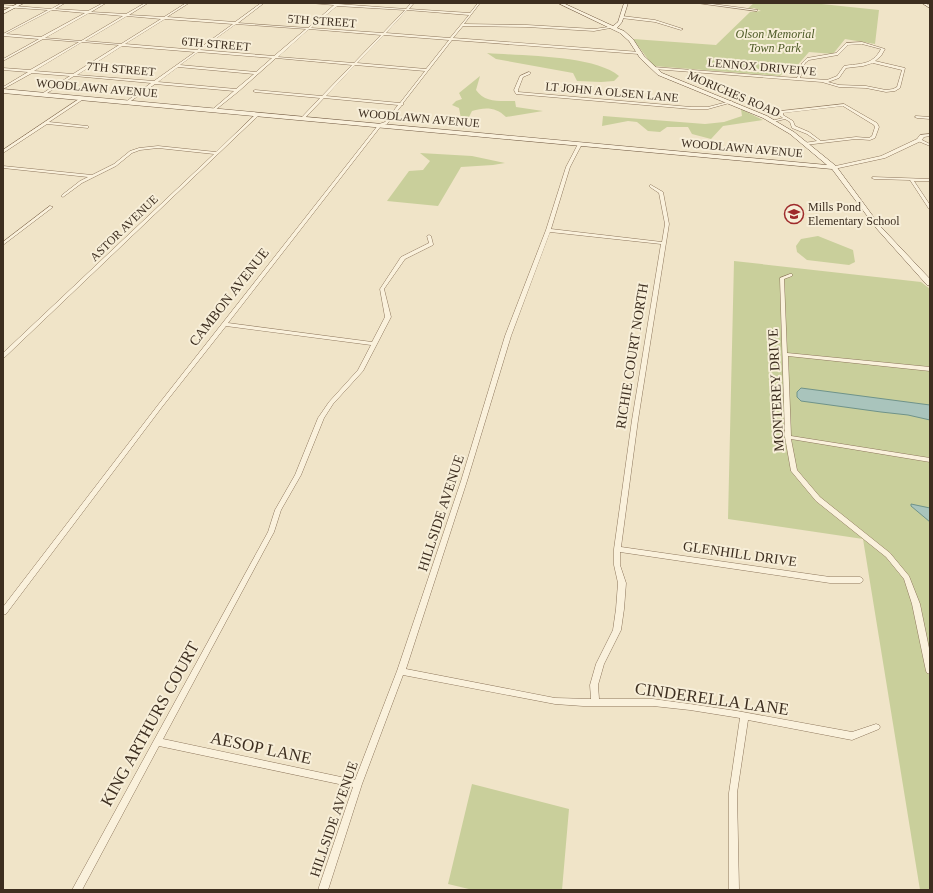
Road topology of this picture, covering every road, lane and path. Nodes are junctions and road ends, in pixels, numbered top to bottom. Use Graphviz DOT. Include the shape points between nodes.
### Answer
graph roads {
  1 [pos="22,3"];
  2 [pos="64,3"];
  3 [pos="105,3"];
  4 [pos="147,3"];
  5 [pos="188,3"];
  6 [pos="263,3"];
  7 [pos="311,3"];
  8 [pos="413,3"];
  9 [pos="480,3"];
  10 [pos="560,3"];
  11 [pos="626,3"];
  12 [pos="698,3"];
  13 [pos="923,3"];
  14 [pos="337,4"];
  15 [pos="3,6"];
  16 [pos="15,7"];
  17 [pos="930,7"];
  18 [pos="50,10"];
  19 [pos="407,10"];
  20 [pos="757,10"];
  21 [pos="3,13"];
  22 [pos="87,13"];
  23 [pos="471,14"];
  24 [pos="125,16"];
  25 [pos="622,17"];
  26 [pos="163,19"];
  27 [pos="234,24"];
  28 [pos="462,25"];
  29 [pos="615,27"];
  30 [pos="308,29"];
  31 [pos="682,29"];
  32 [pos="3,35"];
  33 [pos="383,35"];
  34 [pos="41,38"];
  35 [pos="451,40"];
  36 [pos="82,42"];
  37 [pos="122,45"];
  38 [pos="198,51"];
  39 [pos="639,54"];
  40 [pos="275,57"];
  41 [pos="3,60"];
  42 [pos="874,62"];
  43 [pos="355,64"];
  44 [pos="177,66"];
  45 [pos="653,68"];
  46 [pos="3,69"];
  47 [pos="428,70"];
  48 [pos="31,72"];
  49 [pos="257,73"];
  50 [pos="529,73"];
  51 [pos="74,75"];
  52 [pos="798,79"];
  53 [pos="822,81"];
  54 [pos="155,82"];
  55 [pos="3,89"];
  56 [pos="238,90"];
  57 [pos="255,91"];
  58 [pos="44,94"];
  59 [pos="323,97"];
  60 [pos="83,98"];
  61 [pos="128,102"];
  62 [pos="731,102"];
  63 [pos="402,104"];
  64 [pos="214,110"];
  65 [pos="258,114"];
  66 [pos="917,117"];
  67 [pos="303,118"];
  68 [pos="786,118"];
  69 [pos="930,118"];
  70 [pos="773,121"];
  71 [pos="46,123"];
  72 [pos="380,125"];
  73 [pos="87,127"];
  74 [pos="930,134"];
  75 [pos="919,140"];
  76 [pos="820,142"];
  77 [pos="580,144"];
  78 [pos="805,144"];
  79 [pos="930,144"];
  80 [pos="3,152"];
  81 [pos="217,153"];
  82 [pos="3,167"];
  83 [pos="834,167"];
  84 [pos="92,176"];
  85 [pos="874,178"];
  86 [pos="911,179"];
  87 [pos="930,180"];
  88 [pos="651,186"];
  89 [pos="63,196"];
  90 [pos="51,207"];
  91 [pos="930,208"];
  92 [pos="548,230"];
  93 [pos="430,236"];
  94 [pos="663,243"];
  95 [pos="3,244"];
  96 [pos="790,276"];
  97 [pos="930,283"];
  98 [pos="224,324"];
  99 [pos="373,344"];
  100 [pos="785,354"];
  101 [pos="3,356"];
  102 [pos="930,369"];
  103 [pos="788,437"];
  104 [pos="930,460"];
  105 [pos="617,549"];
  106 [pos="860,580"];
  107 [pos="3,612"];
  108 [pos="401,671"];
  109 [pos="930,671"];
  110 [pos="595,702"];
  111 [pos="744,717"];
  112 [pos="876,727"];
  113 [pos="158,742"];
  114 [pos="358,784"];
  115 [pos="77,890"];
  116 [pos="323,890"];
  117 [pos="734,890"];
  1 -- 16 [label="main road"];
  2 -- 18 [label="street"];
  3 -- 22 [label="street"];
  4 -- 24 [label="street"];
  5 -- 26 [label="street"];
  6 -- 27 [label="street"];
  7 -- 14 [label="street"];
  8 -- 19 [label="street"];
  9 -- 23 [label="street, CAMBON AVENUE"];
  10 -- 29 [label="main road, MORICHES ROAD"];
  11 -- 25 [label="main road"];
  12 -- 20 [label="street"];
  13 -- 17 [label="street"];
  14 -- 19 [label="street"];
  14 -- 30 [label="street"];
  15 -- 16 [label="street, 5TH STREET"];
  16 -- 18 [label="street, 5TH STREET"];
  16 -- 21 [label="main road"];
  18 -- 22 [label="street, 5TH STREET"];
  18 -- 32 [label="street"];
  19 -- 23 [label="street"];
  19 -- 33 [label="street"];
  22 -- 24 [label="street, 5TH STREET"];
  22 -- 34 [label="street"];
  23 -- 28 [label="street, CAMBON AVENUE"];
  24 -- 26 [label="street, 5TH STREET"];
  24 -- 36 [label="street"];
  25 -- 29 [label="main road"];
  25 -- 31 [label="street" via="655,21"];
  26 -- 27 [label="street, 5TH STREET"];
  26 -- 37 [label="street"];
  27 -- 30 [label="street, 5TH STREET"];
  27 -- 38 [label="street"];
  28 -- 29 [label="street" via="594,30"];
  28 -- 35 [label="street, CAMBON AVENUE"];
  29 -- 39 [label="main road, MORICHES ROAD" via="631,40"];
  30 -- 33 [label="street, 5TH STREET"];
  30 -- 40 [label="street"];
  32 -- 34 [label="street, 6TH STREET"];
  33 -- 35 [label="street, 5TH STREET"];
  33 -- 43 [label="street"];
  34 -- 36 [label="street, 6TH STREET"];
  34 -- 41 [label="street"];
  35 -- 39 [label="street, 5TH STREET"];
  35 -- 47 [label="street, CAMBON AVENUE"];
  36 -- 37 [label="street, 6TH STREET"];
  36 -- 48 [label="street"];
  37 -- 38 [label="street, 6TH STREET"];
  37 -- 51 [label="street"];
  38 -- 40 [label="street, 6TH STREET"];
  38 -- 44 [label="street"];
  39 -- 45 [label="main road, MORICHES ROAD"];
  40 -- 43 [label="street, 6TH STREET"];
  40 -- 49 [label="street"];
  42 -- 52 [label="street" via="883,49 862,43 850,43 837,54 808,59"];
  42 -- 53 [label="street" via="845,67 835,79"];
  42 -- 53 [label="street, LENNOX DRIVEIVE" via="904,69 899,86 886,91 839,86"];
  43 -- 47 [label="street, 6TH STREET"];
  43 -- 59 [label="street"];
  44 -- 49 [label="street"];
  44 -- 54 [label="street"];
  45 -- 52 [label="street, LENNOX DRIVEIVE"];
  45 -- 62 [label="main road, MORICHES ROAD" via="666,77"];
  46 -- 48 [label="street, 7TH STREET"];
  47 -- 63 [label="street, CAMBON AVENUE"];
  48 -- 51 [label="street, 7TH STREET"];
  48 -- 55 [label="street"];
  49 -- 56 [label="street"];
  50 -- 62 [label="street, LT JOHN A OLSEN LANE" via="522,76 517,93 691,108 708,108"];
  51 -- 54 [label="street, 7TH STREET"];
  51 -- 58 [label="street"];
  52 -- 53 [label="street, LENNOX DRIVEIVE"];
  54 -- 56 [label="street, 7TH STREET"];
  54 -- 61 [label="street"];
  55 -- 58 [label="main road, WOODLAWN AVENUE"];
  56 -- 64 [label="street"];
  57 -- 59 [label="street"];
  58 -- 60 [label="main road, WOODLAWN AVENUE"];
  59 -- 63 [label="street"];
  59 -- 67 [label="street"];
  60 -- 61 [label="main road, WOODLAWN AVENUE"];
  60 -- 71 [label="street"];
  61 -- 64 [label="main road, WOODLAWN AVENUE"];
  62 -- 70 [label="main road, MORICHES ROAD"];
  63 -- 72 [label="street, CAMBON AVENUE" via="386,123"];
  64 -- 65 [label="main road, WOODLAWN AVENUE"];
  65 -- 67 [label="main road, WOODLAWN AVENUE"];
  65 -- 81 [label="street, ASTOR AVENUE"];
  66 -- 69 [label="street"];
  67 -- 72 [label="main road, WOODLAWN AVENUE"];
  68 -- 70 [label="street"];
  68 -- 76 [label="street" via="792,122 793,127 808,133"];
  68 -- 76 [label="street" via="780,112 844,105 877,127 874,137 870,139"];
  70 -- 78 [label="main road, MORICHES ROAD"];
  71 -- 73 [label="street"];
  71 -- 80 [label="street"];
  72 -- 77 [label="main road, WOODLAWN AVENUE"];
  72 -- 98 [label="street, CAMBON AVENUE"];
  74 -- 75 [label="street" via="922,136"];
  75 -- 79 [label="street"];
  75 -- 83 [label="street" via="883,157"];
  76 -- 78 [label="street"];
  77 -- 83 [label="main road, WOODLAWN AVENUE"];
  77 -- 92 [label="street, HILLSIDE AVENUE" via="568,167"];
  78 -- 83 [label="main road, MORICHES ROAD"];
  81 -- 84 [label="street" via="148,147 131,152 115,165"];
  81 -- 101 [label="street, ASTOR AVENUE"];
  82 -- 84 [label="street"];
  83 -- 97 [label="main road, MORICHES ROAD" via="879,228"];
  84 -- 89 [label="street"];
  85 -- 86 [label="street"];
  86 -- 87 [label="street"];
  86 -- 91 [label="street"];
  88 -- 94 [label="street, RICHIE COURT NORTH" via="661,192 667,224"];
  90 -- 95 [label="street"];
  92 -- 94 [label="street"];
  92 -- 108 [label="street, HILLSIDE AVENUE" via="508,336 464,481"];
  93 -- 99 [label="street, KING ARTHURS COURT" via="432,244 403,258 382,289 388,317"];
  94 -- 105 [label="street, RICHIE COURT NORTH"];
  96 -- 100 [label="street, MONTEREY DRIVE" via="782,278"];
  98 -- 99 [label="street"];
  98 -- 107 [label="street, CAMBON AVENUE"];
  99 -- 113 [label="street, KING ARTHURS COURT" via="360,371 321,418 298,475 278,510 271,532"];
  100 -- 102 [label="street"];
  100 -- 103 [label="street, MONTEREY DRIVE"];
  103 -- 104 [label="street"];
  103 -- 109 [label="street, MONTEREY DRIVE" via="794,471 818,499 888,555 907,578 916,604"];
  105 -- 106 [label="street, GLENHILL DRIVE" via="830,580"];
  105 -- 110 [label="street" via="617,565 622,584 617,630 600,664 594,685"];
  108 -- 110 [label="street, CINDERELLA LANE" via="555,701"];
  108 -- 114 [label="street, HILLSIDE AVENUE"];
  110 -- 111 [label="street, CINDERELLA LANE" via="666,704"];
  111 -- 112 [label="street, CINDERELLA LANE" via="852,736"];
  111 -- 117 [label="street" via="733,793"];
  113 -- 114 [label="street, AESOP LANE"];
  113 -- 115 [label="street, KING ARTHURS COURT"];
  114 -- 116 [label="street, HILLSIDE AVENUE"];
}
